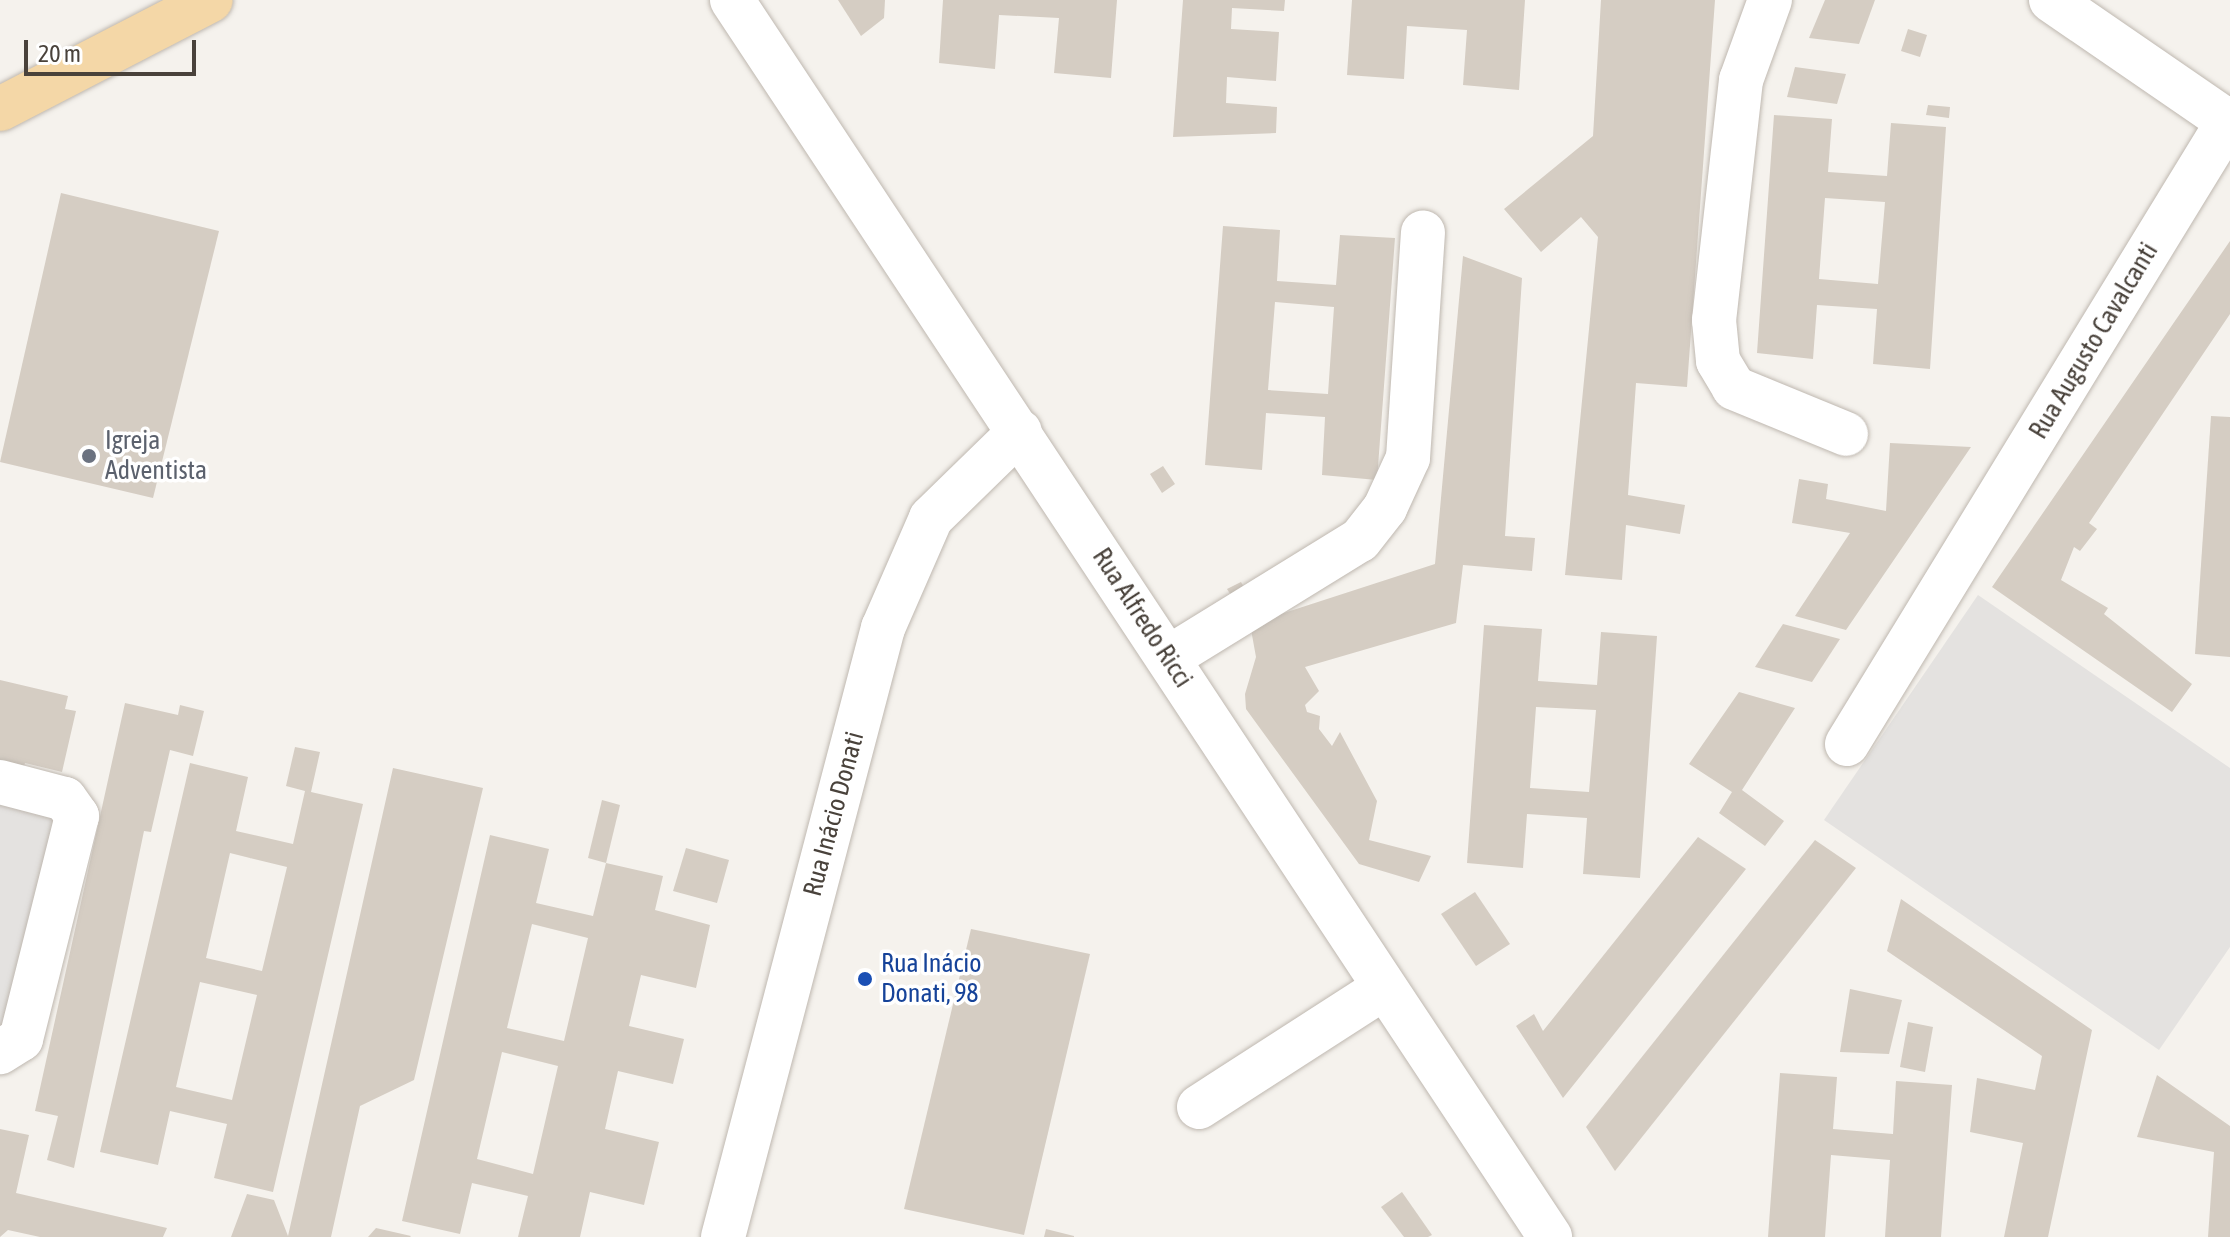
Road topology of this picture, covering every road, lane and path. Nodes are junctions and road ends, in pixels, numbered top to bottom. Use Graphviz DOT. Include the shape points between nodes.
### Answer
graph roads {
  1 [pos="211,0"];
  2 [pos="732,0"];
  3 [pos="1770,0"];
  4 [pos="2051,0"];
  5 [pos="1,112"];
  6 [pos="2229,121"];
  7 [pos="1423,232"];
  8 [pos="1020,431"];
  9 [pos="1846,434"];
  10 [pos="1168,658"];
  11 [pos="1847,744"];
  12 [pos="0,782"];
  13 [pos="1382,989"];
  14 [pos="0,1052"];
  15 [pos="1199,1107"];
  16 [pos="723,1237"];
  17 [pos="1550,1237"];
  1 -- 5 [label="main road"];
  2 -- 8 [label="street, Rua Alfredo Ricci"];
  3 -- 9 [label="street" via="1741,80 1714,320 1718,361 1734,388"];
  4 -- 6 [label="street"];
  6 -- 11 [label="street, Rua Augusto Cavalcanti"];
  7 -- 10 [label="street" via="1408,458 1385,508 1360,540"];
  8 -- 10 [label="street, Rua Alfredo Ricci"];
  8 -- 16 [label="street, Rua Inácio Donati" via="931,518 883,628"];
  10 -- 13 [label="street, Rua Alfredo Ricci"];
  12 -- 14 [label="street" via="65,799 77,816 21,1039"];
  13 -- 15 [label="street"];
  13 -- 17 [label="street, Rua Alfredo Ricci"];
}
